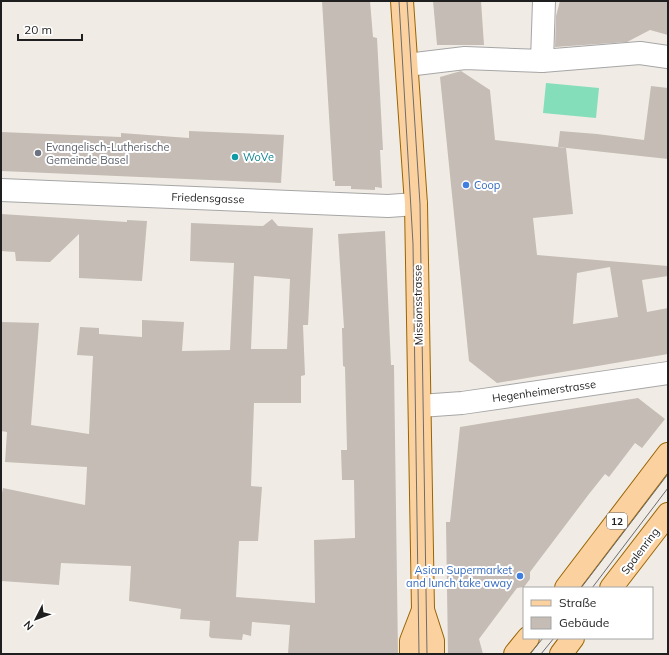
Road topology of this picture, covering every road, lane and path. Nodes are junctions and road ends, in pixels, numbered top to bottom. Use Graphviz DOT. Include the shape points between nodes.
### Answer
graph roads {
  1 [pos="402,1"];
  2 [pos="544,1"];
  3 [pos="668,57"];
  4 [pos="542,61"];
  5 [pos="407,65"];
  6 [pos="1,190"];
  7 [pos="416,204"];
  8 [pos="668,372"];
  9 [pos="420,406"];
  10 [pos="668,454"];
  11 [pos="668,514"];
  12 [pos="567,587"];
  13 [pos="612,587"];
  14 [pos="423,610"];
  15 [pos="527,639"];
  16 [pos="572,639"];
  17 [pos="411,654"];
  18 [pos="433,654"];
  19 [pos="515,654"];
  20 [pos="561,654"];
  1 -- 5 [label="main road, Missionsstrasse"];
  2 -- 4 [label="street"];
  3 -- 4 [label="street" via="640,53"];
  4 -- 5 [label="street" via="465,58"];
  5 -- 7 [label="main road, Missionsstrasse"];
  6 -- 7 [label="street, Friedensgasse" via="388,206"];
  7 -- 9 [label="main road, Missionsstrasse"];
  8 -- 9 [label="street, Hegenheimerstrasse" via="462,403"];
  9 -- 14 [label="main road, Missionsstrasse"];
  10 -- 12 [label="main road, 12"];
  11 -- 13 [label="main road, Spalenring"];
  14 -- 17 [label="main road, Missionsstrasse" via="411,641"];
  14 -- 18 [label="main road, Missionsstrasse" via="433,641"];
  15 -- 19 [label="main road"];
  16 -- 20 [label="main road"];
}
